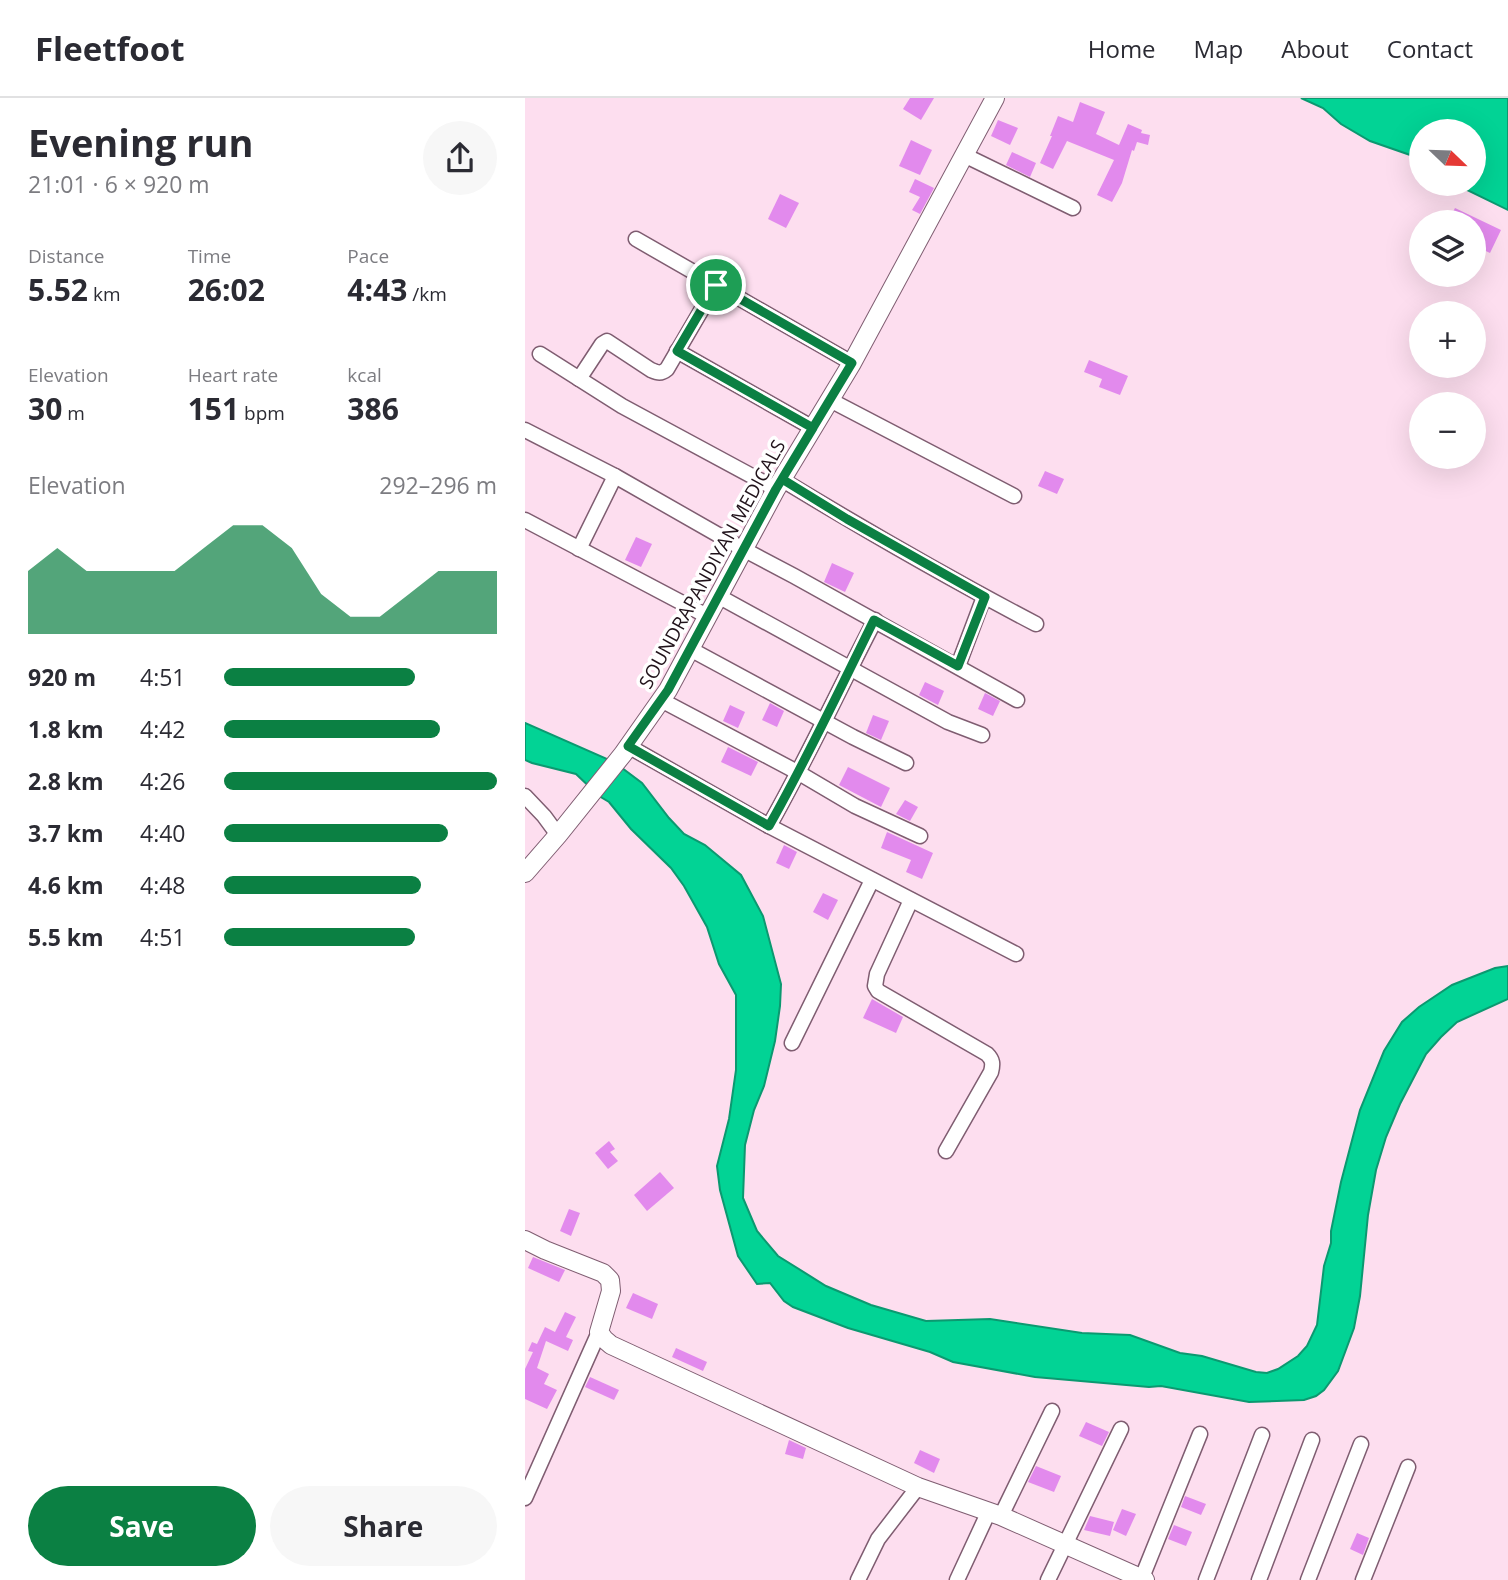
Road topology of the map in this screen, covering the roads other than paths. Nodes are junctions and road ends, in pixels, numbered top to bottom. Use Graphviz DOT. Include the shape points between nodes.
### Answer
graph roads {
  1 [pos="995,98"];
  2 [pos="964,155"];
  3 [pos="1073,208"];
  4 [pos="636,239"];
  5 [pos="716,285"];
  6 [pos="677,351"];
  7 [pos="540,354"];
  8 [pos="852,363"];
  9 [pos="579,379"];
  10 [pos="830,400"];
  11 [pos="813,428"];
  12 [pos="525,430"];
  13 [pos="615,476"];
  14 [pos="779,484"];
  15 [pos="1014,496"];
  16 [pos="525,520"];
  17 [pos="579,549"];
  18 [pos="743,550"];
  19 [pos="718,596"];
  20 [pos="985,597"];
  21 [pos="707,617"];
  22 [pos="874,620"];
  23 [pos="1036,624"];
  24 [pos="690,649"];
  25 [pos="958,666"];
  26 [pos="850,668"];
  27 [pos="661,699"];
  28 [pos="1017,700"];
  29 [pos="823,721"];
  30 [pos="982,735"];
  31 [pos="626,750"];
  32 [pos="906,763"];
  33 [pos="799,773"];
  34 [pos="525,796"];
  35 [pos="769,826"];
  36 [pos="558,835"];
  37 [pos="919,836"];
  38 [pos="525,873"];
  39 [pos="872,880"];
  40 [pos="911,900"];
  41 [pos="1016,954"];
  42 [pos="792,1042"];
  43 [pos="946,1150"];
  44 [pos="525,1240"];
  45 [pos="599,1332"];
  46 [pos="1052,1411"];
  47 [pos="1121,1429"];
  48 [pos="1200,1434"];
  49 [pos="1262,1435"];
  50 [pos="1312,1440"];
  51 [pos="1361,1444"];
  52 [pos="1408,1466"];
  53 [pos="918,1487"];
  54 [pos="525,1498"];
  55 [pos="995,1513"];
  56 [pos="1065,1544"];
  57 [pos="1143,1579"];
  58 [pos="858,1580"];
  59 [pos="957,1580"];
  60 [pos="1048,1580"];
  61 [pos="1206,1580"];
  62 [pos="1259,1580"];
  63 [pos="1308,1580"];
  64 [pos="1363,1580"];
  1 -- 2 [label="main road, SOUNDRAPANDIYAN MEDICALS"];
  2 -- 3 [label="street"];
  2 -- 8 [label="main road, SOUNDRAPANDIYAN MEDICALS"];
  4 -- 5 [label="street"];
  5 -- 6 [label="street"];
  5 -- 8 [label="street"];
  6 -- 9 [label="street" via="667,369 658,373 607,341"];
  6 -- 11 [label="street"];
  7 -- 9 [label="street"];
  8 -- 10 [label="main road, SOUNDRAPANDIYAN MEDICALS"];
  9 -- 14 [label="street" via="622,406"];
  10 -- 11 [label="main road, SOUNDRAPANDIYAN MEDICALS"];
  10 -- 15 [label="street"];
  11 -- 14 [label="main road, SOUNDRAPANDIYAN MEDICALS"];
  12 -- 13 [label="street"];
  13 -- 17 [label="street"];
  13 -- 18 [label="street"];
  14 -- 18 [label="main road, SOUNDRAPANDIYAN MEDICALS"];
  14 -- 20 [label="street"];
  16 -- 17 [label="street"];
  17 -- 21 [label="street"];
  18 -- 19 [label="main road, SOUNDRAPANDIYAN MEDICALS"];
  18 -- 22 [label="street"];
  19 -- 21 [label="main road, SOUNDRAPANDIYAN MEDICALS"];
  19 -- 26 [label="street"];
  20 -- 23 [label="street"];
  20 -- 25 [label="street"];
  21 -- 24 [label="main road, SOUNDRAPANDIYAN MEDICALS"];
  22 -- 25 [label="street"];
  22 -- 26 [label="street"];
  24 -- 27 [label="main road, SOUNDRAPANDIYAN MEDICALS"];
  24 -- 29 [label="street"];
  25 -- 28 [label="street"];
  26 -- 29 [label="street"];
  26 -- 30 [label="street" via="948,722"];
  27 -- 31 [label="main road, SOUNDRAPANDIYAN MEDICALS"];
  27 -- 33 [label="street"];
  29 -- 32 [label="street"];
  29 -- 33 [label="street"];
  31 -- 35 [label="street"];
  31 -- 36 [label="main road, SOUNDRAPANDIYAN MEDICALS"];
  33 -- 35 [label="street"];
  33 -- 37 [label="street"];
  34 -- 36 [label="street"];
  35 -- 39 [label="street"];
  36 -- 38 [label="main road, SOUNDRAPANDIYAN MEDICALS"];
  39 -- 40 [label="street"];
  39 -- 42 [label="street"];
  40 -- 41 [label="street"];
  40 -- 43 [label="street" via="875,986 987,1054 993,1065"];
  44 -- 45 [label="main road" via="610,1280"];
  45 -- 53 [label="main road" via="611,1345"];
  45 -- 54 [label="street"];
  46 -- 55 [label="street"];
  47 -- 56 [label="street"];
  48 -- 57 [label="street"];
  49 -- 61 [label="street"];
  50 -- 62 [label="street"];
  51 -- 63 [label="street"];
  52 -- 64 [label="street"];
  53 -- 55 [label="main road"];
  53 -- 58 [label="street" via="878,1539"];
  55 -- 56 [label="main road"];
  55 -- 59 [label="street"];
  56 -- 57 [label="main road"];
  56 -- 60 [label="street"];
}
